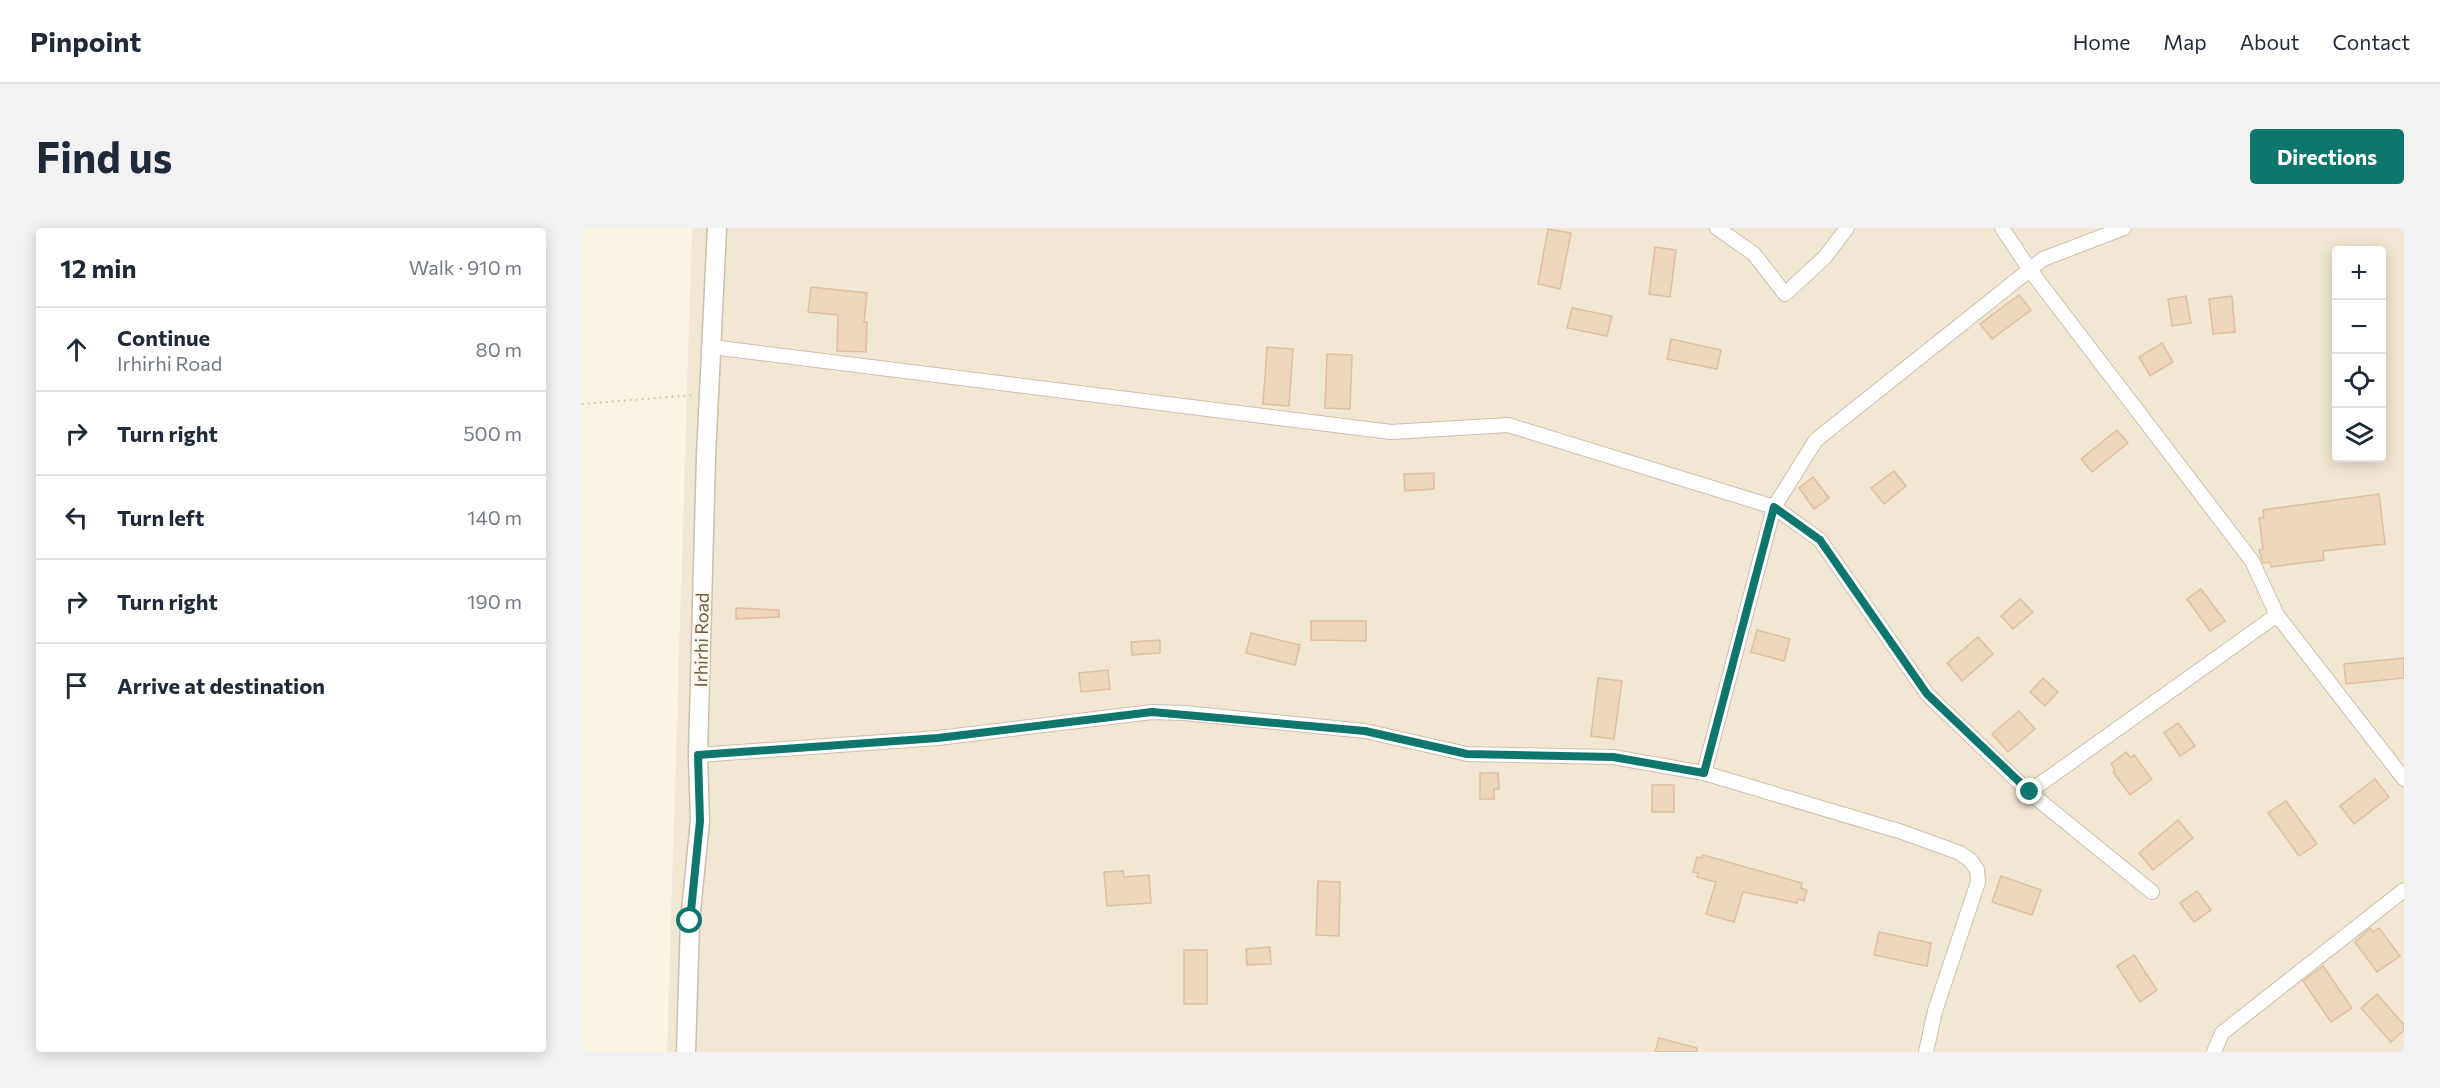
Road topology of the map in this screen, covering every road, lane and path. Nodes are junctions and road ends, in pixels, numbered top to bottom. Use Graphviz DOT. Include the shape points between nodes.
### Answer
graph roads {
  1 [pos="717,228"];
  2 [pos="1717,228"];
  3 [pos="1846,228"];
  4 [pos="2002,228"];
  5 [pos="2124,228"];
  6 [pos="2030,270"];
  7 [pos="712,348"];
  8 [pos="710,393"];
  9 [pos="582,404"];
  10 [pos="1774,507"];
  11 [pos="2277,615"];
  12 [pos="698,755"];
  13 [pos="1704,773"];
  14 [pos="2403,777"];
  15 [pos="2030,792"];
  16 [pos="2404,890"];
  17 [pos="2152,892"];
  18 [pos="686,1052"];
  19 [pos="1926,1052"];
  20 [pos="2214,1052"];
  1 -- 7 [label="street, Irhirhi Road"];
  2 -- 3 [label="street" via="1754,254 1785,294 1825,257"];
  4 -- 6 [label="street"];
  5 -- 6 [label="street" via="2043,260"];
  6 -- 10 [label="street" via="1816,440"];
  6 -- 11 [label="street" via="2252,561"];
  7 -- 8 [label="street, Irhirhi Road"];
  7 -- 10 [label="street" via="1392,432 1508,425"];
  8 -- 9 [label="path"];
  8 -- 12 [label="street, Irhirhi Road"];
  10 -- 13 [label="street"];
  10 -- 15 [label="street" via="1820,540 1927,694"];
  11 -- 14 [label="street"];
  11 -- 15 [label="street"];
  12 -- 13 [label="street" via="938,738 1152,712 1365,731 1467,754 1613,757"];
  12 -- 18 [label="street, Irhirhi Road" via="700,821 690,921"];
  13 -- 19 [label="street" via="1902,832 1960,853 1971,861 1978,882 1935,1011"];
  15 -- 17 [label="street"];
  16 -- 20 [label="street" via="2222,1033"];
}
